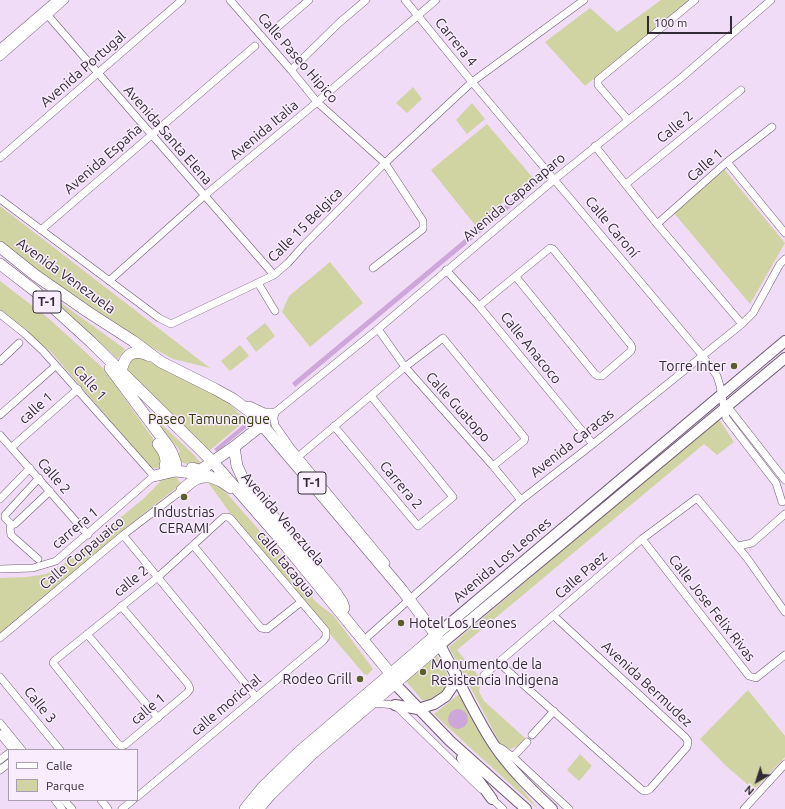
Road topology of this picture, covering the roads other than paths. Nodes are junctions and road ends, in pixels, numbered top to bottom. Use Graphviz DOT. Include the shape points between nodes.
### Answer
graph roads {
  1 [pos="56,0"];
  2 [pos="65,0"];
  3 [pos="182,0"];
  4 [pos="230,0"];
  5 [pos="309,0"];
  6 [pos="366,0"];
  7 [pos="405,0"];
  8 [pos="436,0"];
  9 [pos="584,0"];
  10 [pos="695,0"];
  11 [pos="771,0"];
  12 [pos="46,13"];
  13 [pos="418,16"];
  14 [pos="274,30"];
  15 [pos="255,46"];
  16 [pos="0,48"];
  17 [pos="0,57"];
  18 [pos="290,70"];
  19 [pos="98,74"];
  20 [pos="472,82"];
  21 [pos="741,90"];
  22 [pos="317,102"];
  23 [pos="628,120"];
  24 [pos="772,127"];
  25 [pos="152,134"];
  26 [pos="595,146"];
  27 [pos="0,158"];
  28 [pos="727,162"];
  29 [pos="385,163"];
  30 [pos="555,179"];
  31 [pos="626,184"];
  32 [pos="204,196"];
  33 [pos="0,199"];
  34 [pos="657,224"];
  35 [pos="41,230"];
  36 [pos="785,233"];
  37 [pos="0,248"];
  38 [pos="785,259"];
  39 [pos="0,264"];
  40 [pos="373,268"];
  41 [pos="446,270"];
  42 [pos="274,275"];
  43 [pos="516,277"];
  44 [pos="109,281"];
  45 [pos="258,283"];
  46 [pos="479,306"];
  47 [pos="275,311"];
  48 [pos="0,314"];
  49 [pos="742,324"];
  50 [pos="378,329"];
  51 [pos="785,341"];
  52 [pos="19,343"];
  53 [pos="702,355"];
  54 [pos="785,358"];
  55 [pos="0,361"];
  56 [pos="161,362"];
  57 [pos="405,367"];
  58 [pos="52,369"];
  59 [pos="122,381"];
  60 [pos="78,389"];
  61 [pos="721,395"];
  62 [pos="371,396"];
  63 [pos="233,400"];
  64 [pos="725,408"];
  65 [pos="273,414"];
  66 [pos="0,415"];
  67 [pos="334,426"];
  68 [pos="265,427"];
  69 [pos="0,435"];
  70 [pos="593,444"];
  71 [pos="12,447"];
  72 [pos="234,447"];
  73 [pos="299,456"];
  74 [pos="213,462"];
  75 [pos="170,465"];
  76 [pos="493,466"];
  77 [pos="30,468"];
  78 [pos="154,476"];
  79 [pos="210,477"];
  80 [pos="39,478"];
  81 [pos="785,480"];
  82 [pos="182,490"];
  83 [pos="50,491"];
  84 [pos="0,498"];
  85 [pos="784,499"];
  86 [pos="521,500"];
  87 [pos="785,514"];
  88 [pos="224,517"];
  89 [pos="12,525"];
  90 [pos="88,535"];
  91 [pos="123,535"];
  92 [pos="642,539"];
  93 [pos="282,540"];
  94 [pos="752,543"];
  95 [pos="192,545"];
  96 [pos="738,546"];
  97 [pos="747,558"];
  98 [pos="38,559"];
  99 [pos="0,569"];
  100 [pos="158,577"];
  101 [pos="402,590"];
  102 [pos="410,600"];
  103 [pos="301,602"];
  104 [pos="121,606"];
  105 [pos="785,612"];
  106 [pos="344,616"];
  107 [pos="554,616"];
  108 [pos="326,631"];
  109 [pos="87,634"];
  110 [pos="0,638"];
  111 [pos="364,640"];
  112 [pos="438,640"];
  113 [pos="785,655"];
  114 [pos="53,663"];
  115 [pos="499,663"];
  116 [pos="390,673"];
  117 [pos="456,674"];
  118 [pos="484,675"];
  119 [pos="0,677"];
  120 [pos="395,684"];
  121 [pos="256,697"];
  122 [pos="372,703"];
  123 [pos="395,705"];
  124 [pos="418,709"];
  125 [pos="554,711"];
  126 [pos="158,718"];
  127 [pos="0,723"];
  128 [pos="0,734"];
  129 [pos="532,735"];
  130 [pos="450,741"];
  131 [pos="527,742"];
  132 [pos="494,746"];
  133 [pos="16,749"];
  134 [pos="59,749"];
  135 [pos="8,753"];
  136 [pos="513,757"];
  137 [pos="0,760"];
  138 [pos="8,764"];
  139 [pos="785,764"];
  140 [pos="0,770"];
  141 [pos="138,796"];
  142 [pos="492,799"];
  143 [pos="55,801"];
  144 [pos="65,801"];
  145 [pos="102,801"];
  146 [pos="132,801"];
  147 [pos="62,809"];
  148 [pos="72,809"];
  149 [pos="108,809"];
  150 [pos="122,809"];
  151 [pos="245,809"];
  152 [pos="258,809"];
  153 [pos="503,809"];
  154 [pos="526,809"];
  155 [pos="552,809"];
  156 [pos="569,809"];
  157 [pos="744,809"];
  1 -- 12 [label="street"];
  2 -- 12 [label="street"];
  3 -- 19 [label="street, Avenida Portugal"];
  4 -- 18 [label="street, Calle Paseo Hipico"];
  5 -- 14 [label="street"];
  6 -- 18 [label="street"];
  7 -- 13 [label="street, Carrera 4"];
  8 -- 13 [label="street, Avenida Italia"];
  9 -- 20 [label="street, Calle 15 Belgica"];
  10 -- 23 [label="street" via="598,80 598,85"];
  11 -- 23 [label="street, Avenida Capanaparo"];
  12 -- 16 [label="street"];
  12 -- 17 [label="street"];
  12 -- 19 [label="street, Avenida Santa Elena"];
  13 -- 20 [label="street, Carrera 4"];
  13 -- 22 [label="street, Avenida Italia"];
  15 -- 25 [label="street, Avenida España"];
  18 -- 22 [label="street, Calle Paseo Hipico"];
  19 -- 25 [label="street, Avenida Santa Elena"];
  19 -- 27 [label="street, Avenida Portugal"];
  20 -- 29 [label="street, Calle 15 Belgica"];
  20 -- 30 [label="street, Calle Caroní"];
  21 -- 31 [label="street, Calle 2"];
  22 -- 29 [label="street, Calle Paseo Hipico"];
  22 -- 32 [label="street, Avenida Italia"];
  23 -- 26 [label="street, Avenida Capanaparo"];
  24 -- 28 [label="street, Calle 1"];
  25 -- 32 [label="street, Avenida Santa Elena"];
  25 -- 35 [label="street, Avenida España"];
  26 -- 30 [label="street, Avenida Capanaparo"];
  26 -- 31 [label="street"];
  28 -- 34 [label="street, Calle 1"];
  28 -- 36 [label="street"];
  29 -- 40 [label="street, Calle Paseo Hipico" via="424,224 423,229"];
  29 -- 42 [label="street, Calle 15 Belgica"];
  30 -- 41 [label="street, Avenida Capanaparo"];
  30 -- 53 [label="street, Calle Caroní"];
  31 -- 34 [label="street"];
  32 -- 42 [label="street, Avenida Santa Elena"];
  32 -- 44 [label="street, Avenida Italia"];
  33 -- 35 [label="street, Calle 15 Belgica"];
  34 -- 49 [label="street"];
  35 -- 44 [label="street, Calle 15 Belgica"];
  37 -- 56 [label="main road, Avenida Venezuela / T-1"];
  38 -- 49 [label="street, Avenida Caracas" via="753,313"];
  39 -- 59 [label="main road, Avenida Venezuela / T-1" via="35,291 91,342"];
  41 -- 46 [label="street, Calle Anacoco"];
  41 -- 50 [label="street, Avenida Capanaparo"];
  42 -- 45 [label="street, Calle 15 Belgica"];
  43 -- 43 [label="street" via="550,248 553,249 631,344 631,352 602,376 594,374"];
  43 -- 46 [label="street"];
  44 -- 45 [label="street, Calle 15 Belgica" via="171,324"];
  45 -- 47 [label="street"];
  46 -- 70 [label="street, Calle Anacoco"];
  48 -- 60 [label="street, Calle 1" via="43,351"];
  49 -- 53 [label="street, Avenida Caracas"];
  50 -- 57 [label="street, Calle Guatopo"];
  50 -- 65 [label="street, Avenida Capanaparo"];
  51 -- 61 [label="street, Avenida Los Leones"];
  52 -- 55 [label="street"];
  53 -- 61 [label="street, Calle Caroní" via="717,376"];
  53 -- 70 [label="street, Avenida Caracas"];
  54 -- 64 [label="street, Avenida Los Leones"];
  56 -- 59 [label="main road" via="143,353 132,353 123,362"];
  56 -- 63 [label="main road, Avenida Venezuela / T-1"];
  57 -- 62 [label="street"];
  57 -- 76 [label="street, Calle Guatopo"];
  57 -- 76 [label="street" via="443,338 525,438"];
  58 -- 66 [label="street"];
  59 -- 74 [label="main road, Avenida Venezuela"];
  59 -- 75 [label="main road" via="168,446 172,453"];
  60 -- 71 [label="street, calle 1"];
  60 -- 78 [label="street, Calle 1"];
  61 -- 64 [label="street, Calle Caroní"];
  61 -- 112 [label="street, Avenida Los Leones"];
  62 -- 67 [label="street"];
  62 -- 67 [label="street, Carrera 2" via="453,498 418,526"];
  63 -- 65 [label="main road" via="264,414"];
  63 -- 68 [label="main road, Avenida Venezuela / T-1" via="253,414"];
  64 -- 81 [label="street" via="731,411"];
  64 -- 85 [label="street, Calle Caroní" via="726,418 776,483"];
  64 -- 112 [label="street, Avenida Los Leones"];
  65 -- 73 [label="street" via="275,425"];
  67 -- 73 [label="street"];
  68 -- 72 [label="main road" via="258,428"];
  68 -- 101 [label="main road, Avenida Venezuela / T-1"];
  69 -- 71 [label="street, Calle 2"];
  70 -- 86 [label="street, Avenida Caracas"];
  71 -- 77 [label="street, Calle 2"];
  72 -- 74 [label="main road"];
  72 -- 106 [label="main road" via="237,466 244,481 336,593 342,602"];
  73 -- 101 [label="street" via="399,579"];
  74 -- 75 [label="main road" via="198,470"];
  74 -- 93 [label="main road, Avenida Venezuela"];
  75 -- 78 [label="main road"];
  76 -- 86 [label="street, Calle Guatopo"];
  77 -- 80 [label="street, Calle 2"];
  77 -- 84 [label="street"];
  78 -- 79 [label="main road" via="175,471"];
  78 -- 90 [label="street, carrera 1"];
  79 -- 82 [label="main road" via="196,479"];
  79 -- 93 [label="main road" via="230,487"];
  80 -- 83 [label="street, Calle 2"];
  80 -- 89 [label="street" via="4,515"];
  82 -- 91 [label="street, Calle Corpauaico"];
  83 -- 89 [label="street"];
  83 -- 90 [label="street, Calle 2"];
  85 -- 87 [label="street, Calle Caroní"];
  86 -- 102 [label="street, Avenida Caracas"];
  87 -- 94 [label="street"];
  88 -- 95 [label="street, calle 2"];
  88 -- 103 [label="street, calle tacagua" via="231,519"];
  89 -- 98 [label="street" via="11,534"];
  90 -- 99 [label="street, carrera 1" via="56,561 33,568"];
  91 -- 100 [label="street"];
  91 -- 110 [label="street, Calle Corpauaico"];
  92 -- 96 [label="street, Calle Paez" via="697,498"];
  92 -- 107 [label="street, Calle Paez"];
  92 -- 113 [label="street, Calle Jose Felix Rivas" via="749,676 756,678"];
  93 -- 106 [label="main road, Avenida Venezuela"];
  94 -- 96 [label="street"];
  94 -- 97 [label="street"];
  95 -- 100 [label="street, calle 2"];
  95 -- 103 [label="street" via="261,628 267,629"];
  96 -- 97 [label="street"];
  97 -- 105 [label="street"];
  100 -- 104 [label="street, calle 2"];
  100 -- 121 [label="street"];
  101 -- 102 [label="main road, Avenida Venezuela / T-1"];
  102 -- 111 [label="street, Avenida Caracas"];
  102 -- 112 [label="main road, Avenida Venezuela / T-1"];
  103 -- 108 [label="street, calle tacagua"];
  104 -- 109 [label="street, calle 2"];
  104 -- 126 [label="street, calle 1" via="190,689"];
  106 -- 111 [label="main road, Avenida Venezuela"];
  107 -- 115 [label="street, Calle Paez"];
  107 -- 125 [label="street, Avenida Bermudez" via="686,737 687,748 650,789 642,790"];
  108 -- 121 [label="street, calle morichal" via="323,641"];
  109 -- 114 [label="street, calle 2"];
  109 -- 126 [label="street"];
  111 -- 116 [label="main road, Avenida Venezuela"];
  112 -- 116 [label="main road, Avenida Los Leones"];
  112 -- 117 [label="street, Avenida Venezuela"];
  112 -- 120 [label="main road, Avenida Los Leones"];
  114 -- 126 [label="street, calle 1" via="118,744 125,745"];
  115 -- 118 [label="street, Calle Paez"];
  115 -- 125 [label="street, Avenida Bermudez"];
  116 -- 120 [label="main road, Avenida Venezuela"];
  116 -- 151 [label="main road, Avenida Los Leones" via="299,752 262,788"];
  117 -- 124 [label="street" via="454,684 446,696 434,704"];
  117 -- 132 [label="street, Avenida Venezuela"];
  119 -- 134 [label="street, Calle 3"];
  120 -- 122 [label="main road, Avenida Los Leones"];
  120 -- 124 [label="street, Avenida Venezuela"];
  121 -- 141 [label="street, calle morichal"];
  122 -- 123 [label="street"];
  122 -- 152 [label="main road, Avenida Los Leones" via="312,754"];
  123 -- 124 [label="street"];
  123 -- 142 [label="street"];
  124 -- 130 [label="street, Avenida Venezuela"];
  125 -- 129 [label="street"];
  127 -- 133 [label="street"];
  128 -- 133 [label="street"];
  130 -- 142 [label="street"];
  130 -- 154 [label="street, Avenida Venezuela"];
  131 -- 136 [label="street"];
  132 -- 136 [label="street"];
  132 -- 155 [label="street, Avenida Venezuela"];
  135 -- 137 [label="street"];
  136 -- 156 [label="street"];
  138 -- 140 [label="street"];
  139 -- 157 [label="street"];
  142 -- 153 [label="street"];
  143 -- 147 [label="street"];
  144 -- 148 [label="street"];
  145 -- 149 [label="street"];
  146 -- 150 [label="street"];
}
